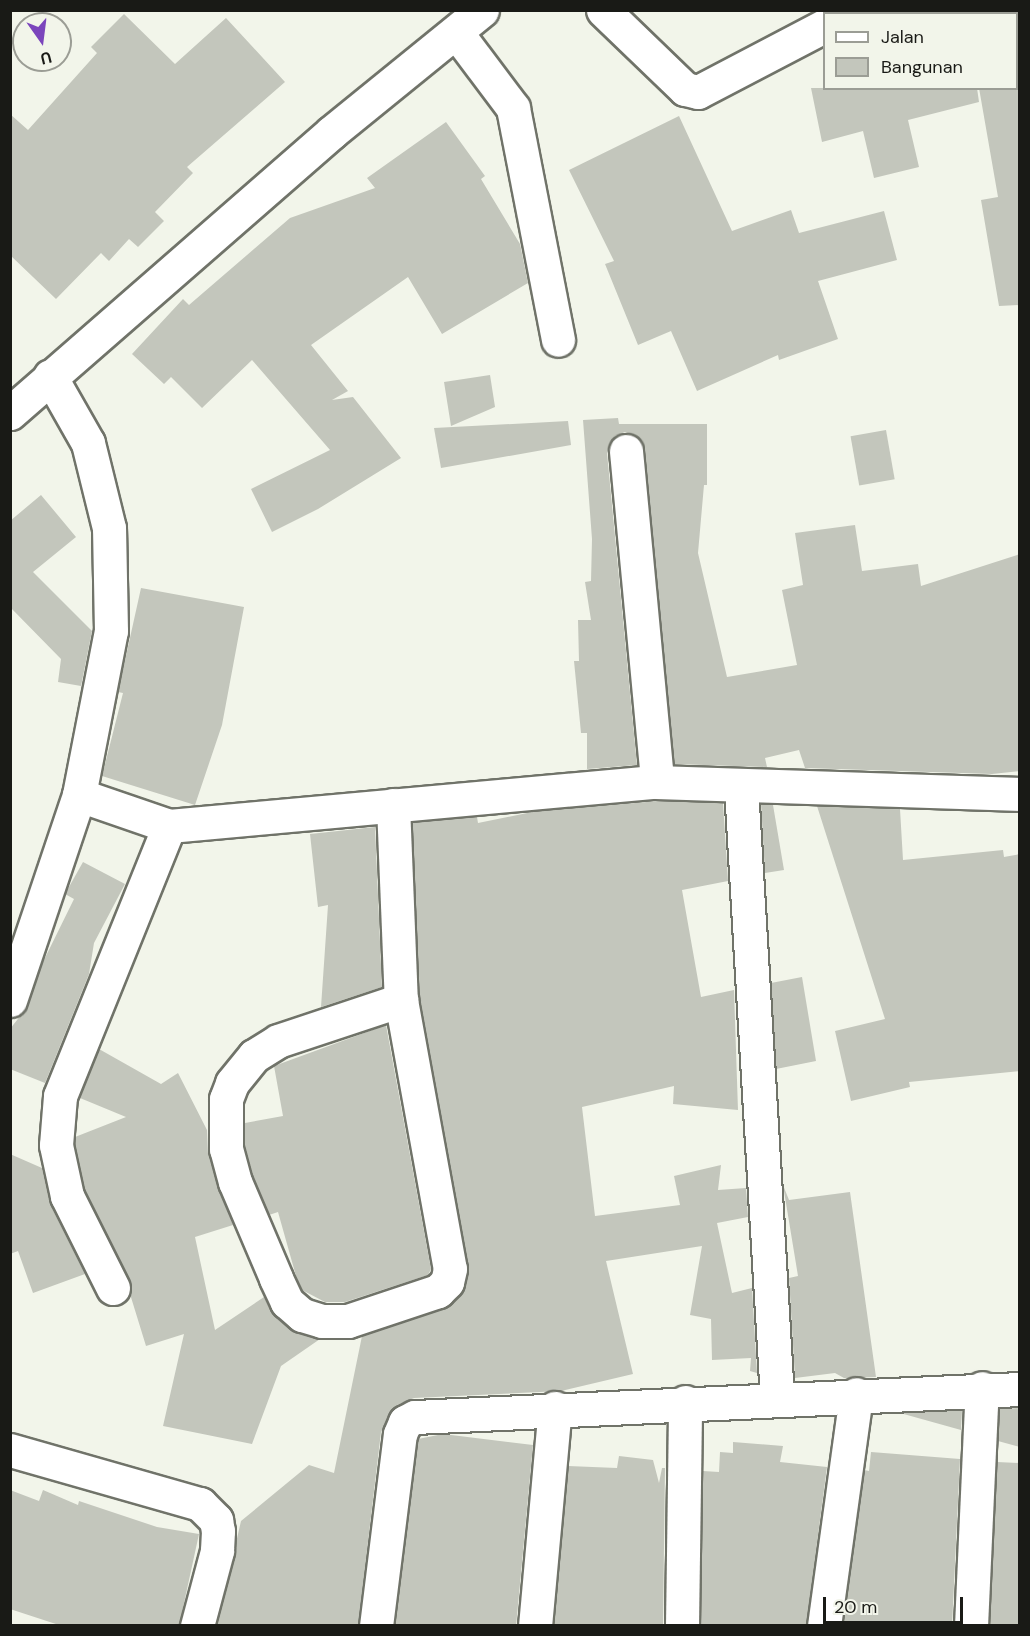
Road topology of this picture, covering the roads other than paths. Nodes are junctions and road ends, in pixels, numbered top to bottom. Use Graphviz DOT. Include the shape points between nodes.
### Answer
graph roads {
  1 [pos="482,10"];
  2 [pos="603,10"];
  3 [pos="823,27"];
  4 [pos="456,32"];
  5 [pos="558,340"];
  6 [pos="50,376"];
  7 [pos="10,413"];
  8 [pos="626,451"];
  9 [pos="657,782"];
  10 [pos="741,787"];
  11 [pos="1020,794"];
  12 [pos="79,795"];
  13 [pos="393,805"];
  14 [pos="169,826"];
  15 [pos="10,1000"];
  16 [pos="401,1000"];
  17 [pos="113,1288"];
  18 [pos="982,1388"];
  19 [pos="1020,1389"];
  20 [pos="856,1394"];
  21 [pos="777,1398"];
  22 [pos="685,1402"];
  23 [pos="555,1408"];
  24 [pos="10,1450"];
  25 [pos="197,1626"];
  26 [pos="376,1626"];
  27 [pos="535,1626"];
  28 [pos="682,1626"];
  29 [pos="824,1626"];
  30 [pos="971,1626"];
  1 -- 4 [label="street"];
  2 -- 3 [label="street" via="685,89 698,92"];
  4 -- 5 [label="street" via="513,108"];
  4 -- 6 [label="street" via="332,132"];
  6 -- 7 [label="street"];
  6 -- 12 [label="street" via="88,443 110,528 111,631"];
  8 -- 9 [label="street"];
  9 -- 10 [label="street"];
  9 -- 13 [label="street"];
  10 -- 11 [label="street"];
  10 -- 21 [label="street"];
  12 -- 14 [label="street"];
  12 -- 15 [label="street"];
  13 -- 14 [label="street"];
  13 -- 16 [label="street"];
  14 -- 17 [label="street" via="60,1096 56,1145 67,1196"];
  16 -- 16 [label="street" via="449,1256 448,1275 438,1291 423,1297 348,1321 322,1321 302,1315 286,1302 235,1182 226,1149 226,1099 232,1083 254,1056 278,1041"];
  18 -- 19 [label="street"];
  18 -- 20 [label="street"];
  18 -- 30 [label="street"];
  20 -- 21 [label="street"];
  20 -- 29 [label="street"];
  21 -- 22 [label="street"];
  22 -- 23 [label="street"];
  22 -- 28 [label="street"];
  23 -- 26 [label="street" via="415,1417 405,1422"];
  23 -- 27 [label="street"];
  24 -- 25 [label="street" via="200,1504 216,1520 218,1531 217,1551"];
}
